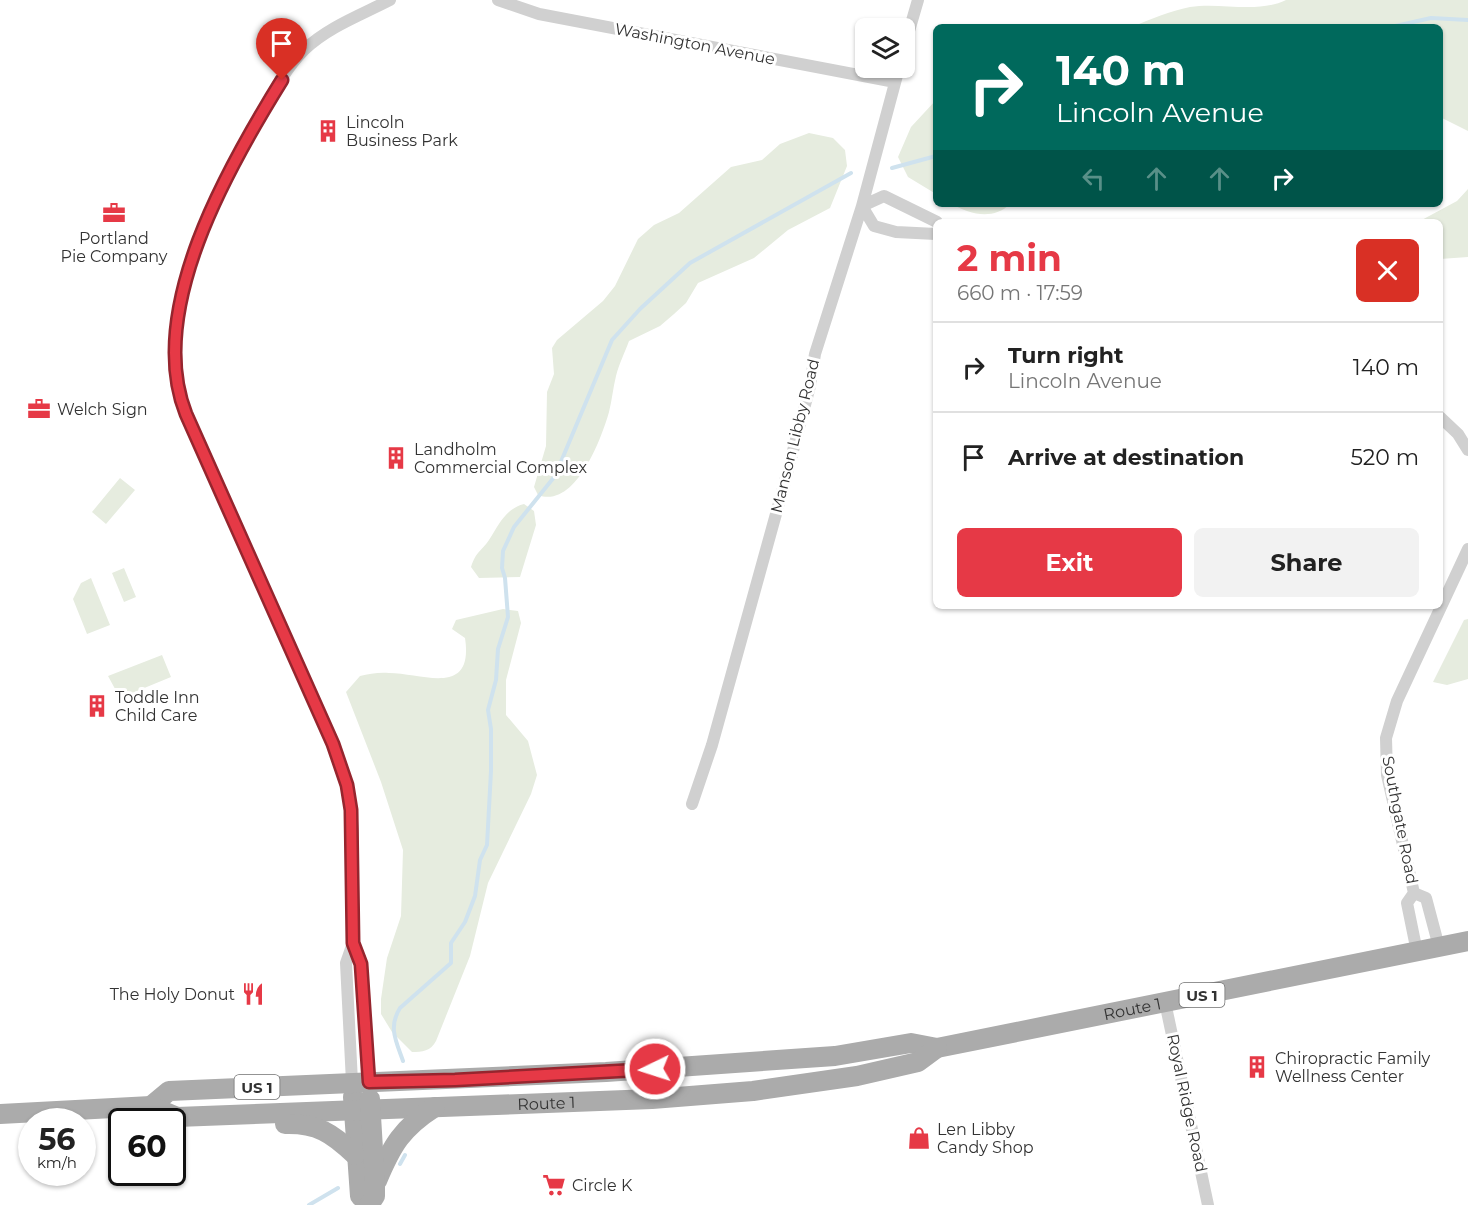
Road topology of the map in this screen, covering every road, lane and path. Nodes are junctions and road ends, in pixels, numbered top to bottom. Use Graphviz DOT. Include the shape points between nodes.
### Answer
graph roads {
  1 [pos="390,0"];
  2 [pos="498,0"];
  3 [pos="918,0"];
  4 [pos="913,18"];
  5 [pos="896,78"];
  6 [pos="895,82"];
  7 [pos="862,206"];
  8 [pos="933,220"];
  9 [pos="933,234"];
  10 [pos="1443,420"];
  11 [pos="1468,450"];
  12 [pos="1468,549"];
  13 [pos="1443,603"];
  14 [pos="1440,609"];
  15 [pos="692,804"];
  16 [pos="1414,893"];
  17 [pos="1468,941"];
  18 [pos="1439,947"];
  19 [pos="1417,952"];
  20 [pos="1165,1002"];
  21 [pos="937,1048"];
  22 [pos="360,1082"];
  23 [pos="151,1107"];
  24 [pos="435,1107"];
  25 [pos="362,1110"];
  26 [pos="0,1114"];
  27 [pos="199,1116"];
  28 [pos="355,1155"];
  29 [pos="375,1183"];
  30 [pos="369,1204"];
  31 [pos="1208,1205"];
  1 -- 22 [label="street" via="311,45 274,92 207,219 186,283 175,328 174,353 175,377 186,414 343,771 353,831 353,943 361,964"];
  2 -- 6 [label="street, Washington Avenue" via="539,14"];
  3 -- 4 [label="street"];
  5 -- 6 [label="street, Manson Libby Road"];
  6 -- 7 [label="street, Manson Libby Road"];
  7 -- 8 [label="street" via="884,196"];
  7 -- 9 [label="street" via="874,226 896,232"];
  7 -- 15 [label="street, Manson Libby Road" via="815,354 784,484"];
  10 -- 11 [label="street"];
  12 -- 13 [label="street, Southgate Road"];
  14 -- 16 [label="street, Southgate Road" via="1397,701 1386,738 1387,775"];
  16 -- 18 [label="street, Southgate Road" via="1426,898"];
  16 -- 19 [label="street, Southgate Road" via="1407,903"];
  17 -- 18 [label="main road, Route 1 / US 1"];
  18 -- 19 [label="main road, Route 1 / US 1"];
  19 -- 20 [label="main road, Route 1 / US 1"];
  20 -- 21 [label="main road, Route 1 / US 1"];
  20 -- 31 [label="street, Royal Ridge Road"];
  21 -- 22 [label="main road, Route 1 / US 1" via="911,1043 803,1058 606,1072"];
  21 -- 24 [label="main road, Route 1 / US 1" via="918,1062 857,1076 764,1089 652,1099"];
  22 -- 23 [label="main road, Route 1 / US 1" via="169,1091"];
  22 -- 25 [label="main road"];
  23 -- 26 [label="main road, Route 1 / US 1"];
  23 -- 27 [label="main road, Route 1 / US 1" via="177,1117"];
  24 -- 25 [label="main road, Route 1 / US 1"];
  24 -- 29 [label="main road" via="400,1135"];
  25 -- 27 [label="main road, Route 1 / US 1"];
  25 -- 28 [label="main road"];
  25 -- 29 [label="main road"];
  27 -- 28 [label="main road" via="211,1125 309,1124 324,1130"];
  28 -- 30 [label="main road" via="360,1196"];
  29 -- 30 [label="main road" via="375,1196"];
}
